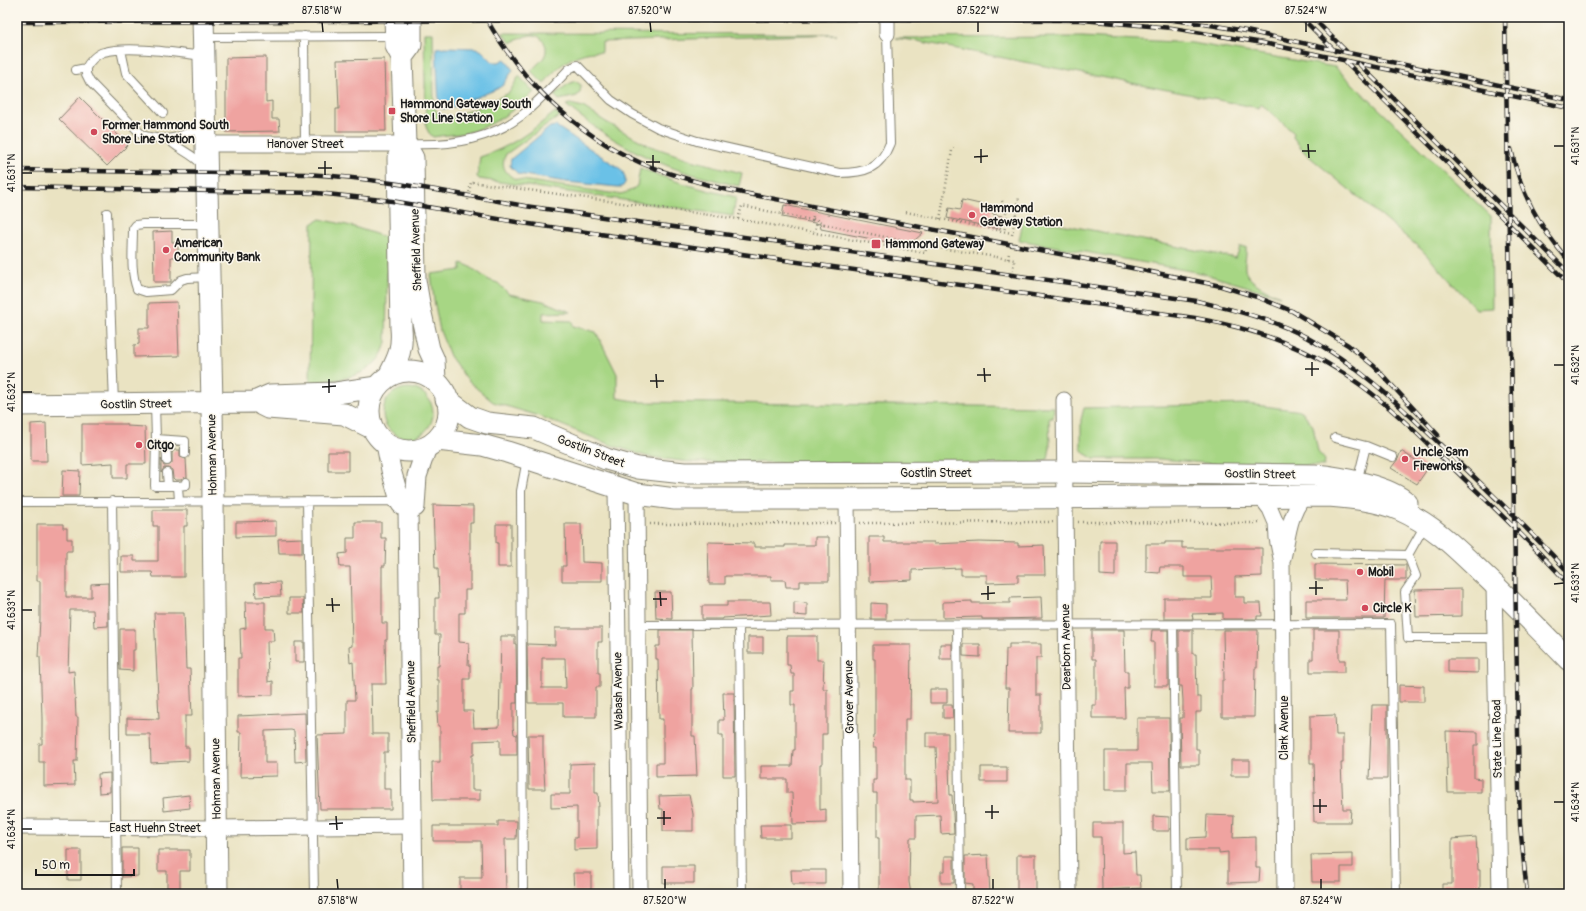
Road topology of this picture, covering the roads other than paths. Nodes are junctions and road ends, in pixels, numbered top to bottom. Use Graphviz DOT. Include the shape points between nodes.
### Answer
graph roads {
  1 [pos="411,17"];
  2 [pos="887,17"];
  3 [pos="395,26"];
  4 [pos="887,34"];
  5 [pos="304,36"];
  6 [pos="203,37"];
  7 [pos="120,50"];
  8 [pos="402,57"];
  9 [pos="86,68"];
  10 [pos="76,70"];
  11 [pos="164,113"];
  12 [pos="205,134"];
  13 [pos="169,139"];
  14 [pos="306,144"];
  15 [pos="405,144"];
  16 [pos="206,171"];
  17 [pos="107,213"];
  18 [pos="208,224"];
  19 [pos="209,278"];
  20 [pos="434,370"];
  21 [pos="383,382"];
  22 [pos="446,399"];
  23 [pos="1064,400"];
  24 [pos="254,402"];
  25 [pos="155,403"];
  26 [pos="212,403"];
  27 [pos="114,404"];
  28 [pos="17,405"];
  29 [pos="372,428"];
  30 [pos="534,428"];
  31 [pos="1335,438"];
  32 [pos="156,440"];
  33 [pos="166,440"];
  34 [pos="432,443"];
  35 [pos="386,444"];
  36 [pos="1366,446"];
  37 [pos="186,454"];
  38 [pos="1393,457"];
  39 [pos="527,459"];
  40 [pos="167,461"];
  41 [pos="1065,472"];
  42 [pos="167,473"];
  43 [pos="186,482"];
  44 [pos="1357,482"];
  45 [pos="168,486"];
  46 [pos="178,486"];
  47 [pos="616,488"];
  48 [pos="637,494"];
  49 [pos="1260,496"];
  50 [pos="1304,496"];
  51 [pos="1065,498"];
  52 [pos="847,499"];
  53 [pos="112,501"];
  54 [pos="179,501"];
  55 [pos="213,501"];
  56 [pos="308,501"];
  57 [pos="17,502"];
  58 [pos="408,510"];
  59 [pos="1426,524"];
  60 [pos="1316,553"];
  61 [pos="1408,555"];
  62 [pos="1282,563"];
  63 [pos="1494,585"];
  64 [pos="638,625"];
  65 [pos="739,625"];
  66 [pos="848,625"];
  67 [pos="957,625"];
  68 [pos="1066,625"];
  69 [pos="1173,625"];
  70 [pos="1283,625"];
  71 [pos="1495,638"];
  72 [pos="1569,660"];
  73 [pos="413,826"];
  74 [pos="17,827"];
  75 [pos="313,827"];
  76 [pos="116,828"];
  77 [pos="216,828"];
  78 [pos="117,894"];
  79 [pos="217,894"];
  80 [pos="314,894"];
  81 [pos="413,894"];
  82 [pos="523,894"];
  83 [pos="621,894"];
  84 [pos="640,894"];
  85 [pos="742,894"];
  86 [pos="851,894"];
  87 [pos="960,894"];
  88 [pos="1069,894"];
  89 [pos="1177,894"];
  90 [pos="1285,894"];
  91 [pos="1396,894"];
  92 [pos="1500,894"];
  1 -- 8 [label="main road, Sheffield Avenue" via="411,45"];
  2 -- 4 [label="street"];
  3 -- 5 [label="lane"];
  3 -- 8 [label="main road, Sheffield Avenue" via="396,46"];
  4 -- 15 [label="lane" via="890,143 879,162 862,172 839,173 697,141 658,128 611,100 577,65 569,69 520,116 490,133 457,142"];
  5 -- 6 [label="lane"];
  5 -- 14 [label="lane"];
  6 -- 7 [label="lane"];
  6 -- 12 [label="main road, Hohman Avenue"];
  7 -- 9 [label="lane" via="103,52"];
  7 -- 11 [label="lane" via="126,73"];
  8 -- 15 [label="main road, Sheffield Avenue"];
  9 -- 10 [label="lane"];
  9 -- 13 [label="lane" via="90,82 142,135"];
  12 -- 13 [label="lane"];
  12 -- 14 [label="street, Hanover Street"];
  12 -- 16 [label="main road, Hohman Avenue"];
  13 -- 16 [label="lane" via="199,161"];
  14 -- 15 [label="street, Hanover Street"];
  15 -- 20 [label="main road, Sheffield Avenue" via="413,158 415,280"];
  15 -- 21 [label="main road, Sheffield Avenue" via="398,158 401,352"];
  16 -- 18 [label="main road, Hohman Avenue"];
  17 -- 27 [label="lane"];
  18 -- 19 [label="main road, Hohman Avenue"];
  18 -- 19 [label="lane" via="136,225 133,229 132,260 137,289 146,292 171,290 187,278"];
  19 -- 26 [label="main road, Hohman Avenue"];
  20 -- 21 [label="main road" via="424,374 400,372"];
  20 -- 22 [label="main road"];
  20 -- 30 [label="main road" via="479,409"];
  21 -- 24 [label="main road, Gostlin Street" via="336,393 270,395"];
  21 -- 29 [label="main road" via="370,402"];
  22 -- 30 [label="main road, Gostlin Street" via="470,417 487,423"];
  22 -- 34 [label="main road" via="449,409 448,420 444,431"];
  23 -- 41 [label="street, Dearborn Avenue"];
  24 -- 26 [label="main road, Gostlin Street"];
  24 -- 29 [label="main road, Gostlin Street" via="268,408 344,414"];
  25 -- 26 [label="main road, Gostlin Street"];
  25 -- 27 [label="main road, Gostlin Street"];
  25 -- 32 [label="lane"];
  26 -- 55 [label="main road, Hohman Avenue"];
  27 -- 28 [label="main road, Gostlin Street"];
  29 -- 35 [label="main road"];
  30 -- 41 [label="main road, Gostlin Street" via="606,459 638,468 684,473"];
  31 -- 36 [label="lane"];
  32 -- 33 [label="lane"];
  32 -- 45 [label="lane" via="155,486"];
  33 -- 37 [label="lane" via="185,441"];
  33 -- 40 [label="lane"];
  34 -- 35 [label="main road" via="417,450 406,451"];
  34 -- 39 [label="main road, Gostlin Street" via="482,445"];
  34 -- 58 [label="street, Sheffield Avenue" via="417,476 415,507"];
  35 -- 58 [label="street" via="401,504"];
  36 -- 38 [label="lane"];
  36 -- 44 [label="lane"];
  39 -- 47 [label="main road, Gostlin Street"];
  39 -- 82 [label="lane" via="521,492"];
  41 -- 44 [label="main road, Gostlin Street" via="1315,475"];
  41 -- 51 [label="street, Dearborn Avenue"];
  42 -- 45 [label="lane"];
  43 -- 46 [label="lane" via="186,486"];
  44 -- 59 [label="main road, Gostlin Street" via="1384,489 1405,501"];
  45 -- 46 [label="lane"];
  46 -- 54 [label="lane"];
  47 -- 48 [label="main road, Gostlin Street"];
  47 -- 83 [label="street, Wabash Avenue"];
  48 -- 52 [label="main road, Gostlin Street" via="698,500"];
  48 -- 64 [label="street, Wabash Avenue"];
  49 -- 50 [label="main road, Gostlin Street"];
  49 -- 51 [label="main road, Gostlin Street"];
  49 -- 62 [label="street, Clark Avenue" via="1276,523"];
  50 -- 59 [label="main road, Gostlin Street" via="1341,497 1379,503 1399,509"];
  50 -- 62 [label="street, Clark Avenue" via="1289,523"];
  51 -- 52 [label="main road, Gostlin Street"];
  51 -- 68 [label="street, Dearborn Avenue"];
  52 -- 66 [label="street, Grover Avenue"];
  53 -- 54 [label="lane"];
  53 -- 57 [label="lane"];
  53 -- 76 [label="lane"];
  54 -- 55 [label="lane"];
  55 -- 56 [label="lane"];
  55 -- 77 [label="main road, Hohman Avenue"];
  56 -- 58 [label="lane" via="389,501"];
  56 -- 75 [label="lane"];
  58 -- 73 [label="street, Sheffield Avenue"];
  59 -- 61 [label="lane"];
  59 -- 63 [label="main road, Gostlin Street" via="1445,538"];
  60 -- 61 [label="lane"];
  61 -- 71 [label="lane" via="1416,576 1405,592 1408,638"];
  62 -- 70 [label="street, Clark Avenue"];
  63 -- 71 [label="street, State Line Road"];
  63 -- 72 [label="main road, Gostlin Street"];
  64 -- 65 [label="lane"];
  64 -- 84 [label="street, Wabash Avenue"];
  65 -- 66 [label="lane"];
  65 -- 85 [label="lane"];
  66 -- 67 [label="lane"];
  66 -- 86 [label="street, Grover Avenue"];
  67 -- 68 [label="lane"];
  67 -- 87 [label="lane"];
  68 -- 69 [label="lane"];
  68 -- 88 [label="street, Dearborn Avenue"];
  69 -- 70 [label="lane"];
  69 -- 89 [label="lane"];
  70 -- 90 [label="street, Clark Avenue"];
  70 -- 91 [label="lane" via="1391,624"];
  71 -- 92 [label="street, State Line Road"];
  73 -- 75 [label="street, East Huehn Street"];
  73 -- 81 [label="street, Sheffield Avenue"];
  74 -- 76 [label="street, East Huehn Street"];
  75 -- 77 [label="street, East Huehn Street"];
  75 -- 80 [label="lane"];
  76 -- 77 [label="street, East Huehn Street"];
  76 -- 78 [label="lane"];
  77 -- 79 [label="main road, Hohman Avenue"];
}
